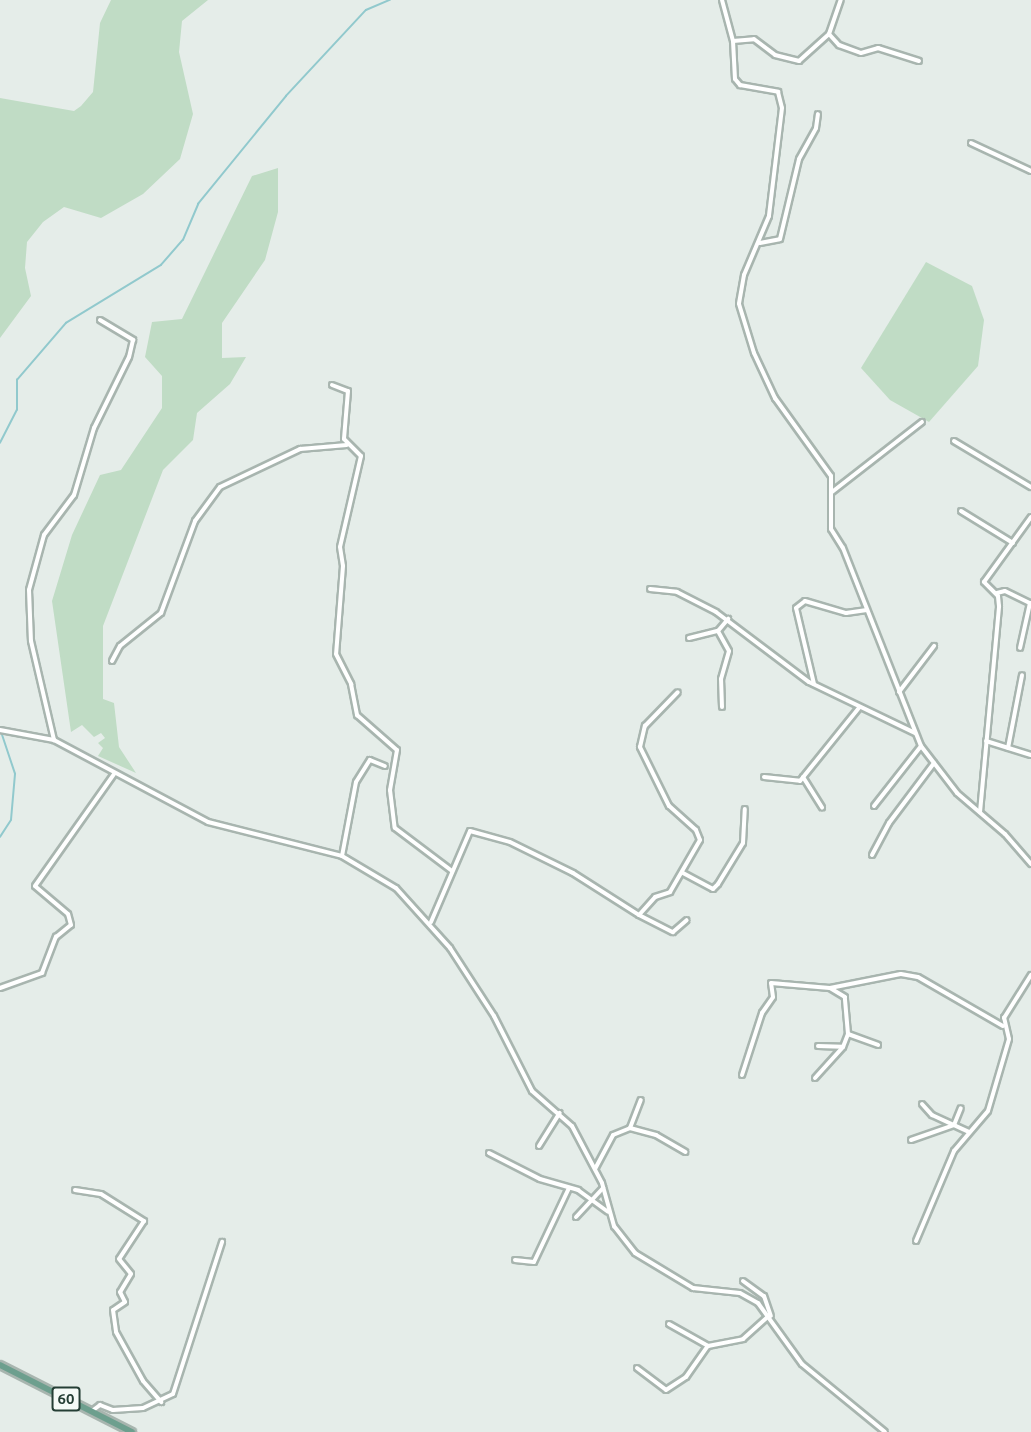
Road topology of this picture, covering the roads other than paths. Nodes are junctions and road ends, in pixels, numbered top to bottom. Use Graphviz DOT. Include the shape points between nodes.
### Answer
graph roads {
  1 [pos="722,0"];
  2 [pos="841,0"];
  3 [pos="829,34"];
  4 [pos="733,41"];
  5 [pos="919,61"];
  6 [pos="818,114"];
  7 [pos="971,144"];
  8 [pos="1031,171"];
  9 [pos="759,243"];
  10 [pos="100,320"];
  11 [pos="332,385"];
  12 [pos="922,422"];
  13 [pos="954,441"];
  14 [pos="347,445"];
  15 [pos="1031,487"];
  16 [pos="832,492"];
  17 [pos="962,511"];
  18 [pos="1031,517"];
  19 [pos="1013,543"];
  20 [pos="650,589"];
  21 [pos="996,593"];
  22 [pos="867,610"];
  23 [pos="728,619"];
  24 [pos="718,631"];
  25 [pos="689,638"];
  26 [pos="934,646"];
  27 [pos="1020,648"];
  28 [pos="112,661"];
  29 [pos="1022,675"];
  30 [pos="814,684"];
  31 [pos="678,692"];
  32 [pos="898,692"];
  33 [pos="722,707"];
  34 [pos="859,708"];
  35 [pos="0,730"];
  36 [pos="915,734"];
  37 [pos="54,740"];
  38 [pos="986,741"];
  39 [pos="921,746"];
  40 [pos="1008,748"];
  41 [pos="1031,755"];
  42 [pos="934,764"];
  43 [pos="385,766"];
  44 [pos="114,774"];
  45 [pos="764,777"];
  46 [pos="803,777"];
  47 [pos="874,806"];
  48 [pos="822,807"];
  49 [pos="745,809"];
  50 [pos="980,812"];
  51 [pos="872,855"];
  52 [pos="342,856"];
  53 [pos="1031,864"];
  54 [pos="452,872"];
  55 [pos="683,873"];
  56 [pos="639,915"];
  57 [pos="687,920"];
  58 [pos="431,922"];
  59 [pos="1031,975"];
  60 [pos="0,988"];
  61 [pos="830,988"];
  62 [pos="1003,1026"];
  63 [pos="848,1034"];
  64 [pos="878,1044"];
  65 [pos="818,1046"];
  66 [pos="843,1047"];
  67 [pos="742,1075"];
  68 [pos="815,1078"];
  69 [pos="641,1100"];
  70 [pos="922,1104"];
  71 [pos="962,1108"];
  72 [pos="560,1113"];
  73 [pos="954,1125"];
  74 [pos="630,1128"];
  75 [pos="969,1132"];
  76 [pos="911,1140"];
  77 [pos="538,1146"];
  78 [pos="685,1152"];
  79 [pos="489,1153"];
  80 [pos="595,1169"];
  81 [pos="569,1188"];
  82 [pos="603,1188"];
  83 [pos="75,1190"];
  84 [pos="591,1198"];
  85 [pos="609,1213"];
  86 [pos="576,1217"];
  87 [pos="916,1241"];
  88 [pos="222,1242"];
  89 [pos="516,1260"];
  90 [pos="743,1281"];
  91 [pos="771,1316"];
  92 [pos="669,1324"];
  93 [pos="708,1346"];
  94 [pos="0,1365"];
  95 [pos="638,1368"];
  96 [pos="161,1402"];
  97 [pos="91,1412"];
  98 [pos="132,1432"];
  99 [pos="885,1432"];
  1 -- 4 [label="street"];
  2 -- 3 [label="street"];
  3 -- 4 [label="street" via="799,61 775,55 754,39"];
  3 -- 5 [label="street" via="839,45 861,52 878,48"];
  4 -- 9 [label="street" via="735,79 740,86 778,92 782,108 768,216"];
  6 -- 9 [label="street" via="816,128 799,159 780,239"];
  7 -- 8 [label="street"];
  9 -- 16 [label="street" via="744,274 740,304 745,324 775,398 831,476"];
  10 -- 37 [label="street" via="133,340 129,357 94,428 74,495 44,535 29,590 31,641"];
  11 -- 14 [label="street" via="348,391"];
  12 -- 16 [label="street"];
  13 -- 15 [label="street"];
  14 -- 28 [label="street" via="300,449 220,487 195,521 161,613 120,646"];
  14 -- 54 [label="street" via="361,456 340,547 343,566 336,654 351,684 357,715 397,750 390,790 395,828"];
  16 -- 22 [label="street" via="828,513 831,529 843,548"];
  17 -- 19 [label="street"];
  18 -- 19 [label="street"];
  19 -- 21 [label="street" via="984,582"];
  20 -- 23 [label="street" via="676,592"];
  21 -- 27 [label="street" via="1005,591 1030,603"];
  21 -- 38 [label="street" via="999,606"];
  22 -- 30 [label="street" via="846,613 805,601 796,608"];
  22 -- 32 [label="street"];
  23 -- 24 [label="street"];
  23 -- 30 [label="street" via="772,658"];
  24 -- 25 [label="street"];
  24 -- 33 [label="street" via="729,651 721,680"];
  26 -- 32 [label="street"];
  29 -- 40 [label="street"];
  30 -- 34 [label="street"];
  31 -- 55 [label="street" via="645,726 640,747 669,806 696,830 700,840"];
  32 -- 36 [label="street"];
  34 -- 36 [label="street"];
  34 -- 46 [label="street"];
  35 -- 37 [label="street"];
  36 -- 39 [label="street"];
  37 -- 44 [label="street"];
  38 -- 40 [label="street"];
  38 -- 50 [label="street"];
  39 -- 42 [label="street"];
  39 -- 47 [label="street"];
  40 -- 41 [label="street"];
  42 -- 50 [label="street" via="957,793"];
  42 -- 51 [label="street" via="889,823"];
  43 -- 52 [label="street" via="370,760 356,782"];
  44 -- 52 [label="street" via="208,822"];
  44 -- 60 [label="street" via="35,886 68,914 71,925 56,937 42,973"];
  45 -- 46 [label="street" via="796,784"];
  46 -- 48 [label="street"];
  49 -- 55 [label="street" via="743,843 713,889"];
  50 -- 53 [label="street"];
  52 -- 58 [label="street" via="378,874"];
  54 -- 56 [label="street" via="465,836 477,831 573,873"];
  54 -- 58 [label="street"];
  55 -- 56 [label="street" via="670,892 655,897"];
  56 -- 57 [label="street" via="672,932"];
  58 -- 72 [label="street" via="494,1016 532,1092"];
  59 -- 62 [label="street"];
  61 -- 62 [label="street" via="901,974 918,977"];
  61 -- 63 [label="street" via="845,997"];
  61 -- 67 [label="street" via="770,984 773,997 762,1013"];
  62 -- 75 [label="street" via="1009,1039 988,1111"];
  63 -- 64 [label="street"];
  63 -- 66 [label="street"];
  65 -- 66 [label="street"];
  66 -- 68 [label="street"];
  69 -- 74 [label="street"];
  70 -- 73 [label="street" via="932,1115"];
  71 -- 73 [label="street"];
  72 -- 77 [label="street"];
  72 -- 80 [label="street"];
  73 -- 75 [label="street"];
  73 -- 76 [label="street"];
  74 -- 78 [label="street" via="656,1135"];
  74 -- 80 [label="street" via="613,1136"];
  75 -- 87 [label="street" via="954,1151"];
  79 -- 81 [label="street"];
  80 -- 82 [label="street"];
  81 -- 84 [label="street"];
  81 -- 89 [label="street" via="534,1262"];
  82 -- 84 [label="street"];
  82 -- 85 [label="street"];
  83 -- 96 [label="street" via="101,1194 144,1221 119,1259 131,1274 120,1292 124,1302 113,1310 116,1332 143,1381"];
  84 -- 85 [label="street"];
  84 -- 86 [label="street"];
  85 -- 91 [label="street" via="621,1237 653,1268 693,1288 740,1293"];
  88 -- 96 [label="street" via="173,1394"];
  90 -- 91 [label="street" via="764,1296"];
  91 -- 93 [label="street" via="743,1340"];
  91 -- 99 [label="street" via="802,1364"];
  92 -- 93 [label="street"];
  93 -- 95 [label="street" via="686,1377 666,1390"];
  94 -- 97 [label="main road, 60"];
  96 -- 97 [label="street" via="123,1410 100,1406"];
  97 -- 98 [label="main road, 60"];
}
